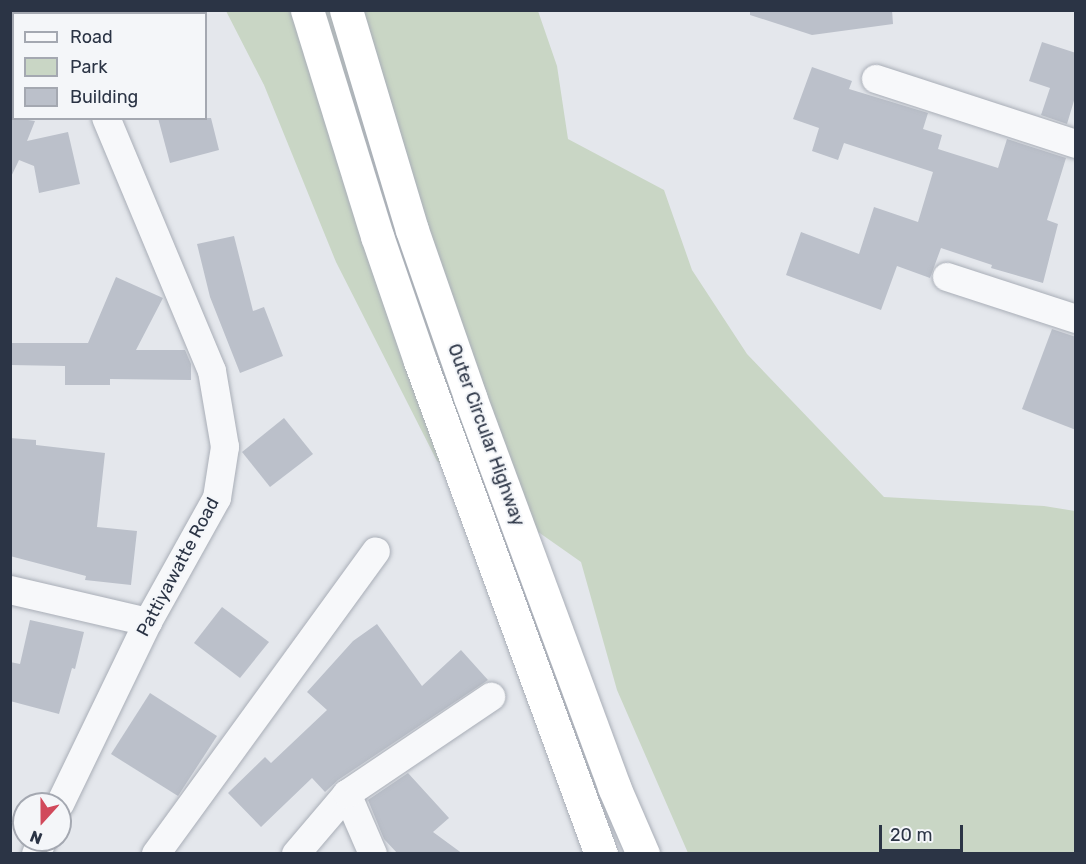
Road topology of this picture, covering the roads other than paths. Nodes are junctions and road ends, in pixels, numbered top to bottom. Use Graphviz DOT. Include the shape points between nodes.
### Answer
graph roads {
  1 [pos="307,10"];
  2 [pos="346,10"];
  3 [pos="876,79"];
  4 [pos="107,120"];
  5 [pos="1076,144"];
  6 [pos="946,277"];
  7 [pos="1076,319"];
  8 [pos="376,550"];
  9 [pos="10,590"];
  10 [pos="148,622"];
  11 [pos="491,697"];
  12 [pos="614,787"];
  13 [pos="66,792"];
  14 [pos="347,794"];
  15 [pos="156,854"];
  16 [pos="296,854"];
  17 [pos="373,854"];
  18 [pos="601,854"];
  19 [pos="643,854"];
  20 [pos="650,854"];
  1 -- 18 [label="highway, Outer Circular Highway" via="377,236"];
  2 -- 12 [label="highway, Outer Circular Highway" via="412,230"];
  3 -- 5 [label="street"];
  4 -- 10 [label="street, Pattiyawatte Road" via="212,371 225,447 218,498"];
  6 -- 7 [label="street"];
  8 -- 15 [label="street"];
  9 -- 10 [label="street"];
  10 -- 13 [label="street, Pattiyawatte Road"];
  11 -- 14 [label="street"];
  12 -- 19 [label="highway, Outer Circular Highway"];
  12 -- 20 [label="highway"];
  14 -- 16 [label="street"];
  14 -- 17 [label="street"];
}
